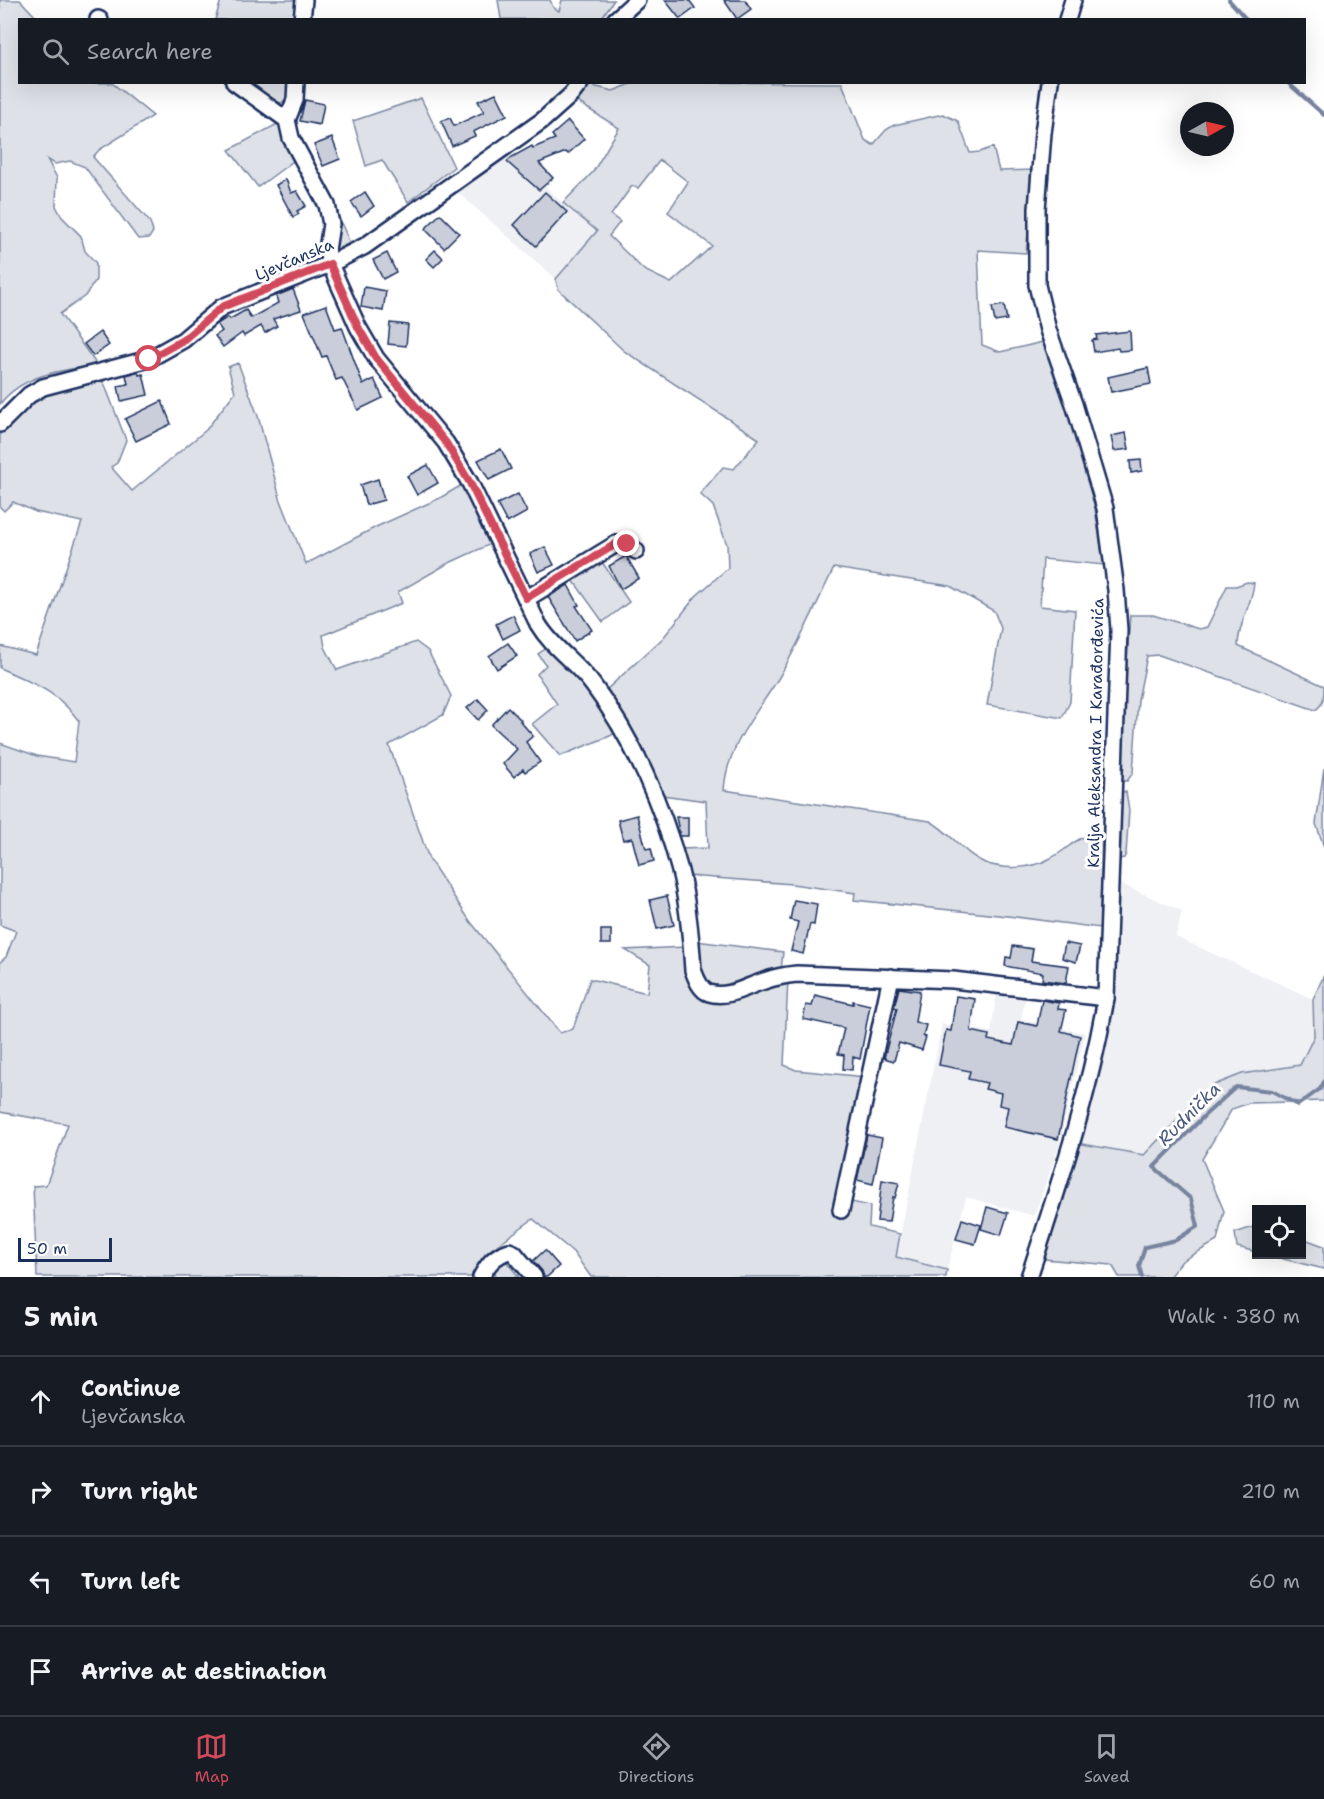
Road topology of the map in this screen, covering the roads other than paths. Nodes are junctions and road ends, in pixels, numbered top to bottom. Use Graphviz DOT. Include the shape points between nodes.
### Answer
graph roads {
  1 [pos="304,0"];
  2 [pos="637,0"];
  3 [pos="1073,0"];
  4 [pos="302,18"];
  5 [pos="617,18"];
  6 [pos="1068,18"];
  7 [pos="237,84"];
  8 [pos="296,84"];
  9 [pos="578,84"];
  10 [pos="1050,84"];
  11 [pos="287,120"];
  12 [pos="330,264"];
  13 [pos="0,424"];
  14 [pos="636,551"];
  15 [pos="526,598"];
  16 [pos="891,977"];
  17 [pos="1106,998"];
  18 [pos="841,1210"];
  19 [pos="481,1277"];
  20 [pos="534,1277"];
  21 [pos="1029,1277"];
  1 -- 4 [label="street"];
  2 -- 5 [label="street"];
  3 -- 6 [label="street"];
  7 -- 11 [label="street"];
  8 -- 11 [label="street"];
  9 -- 12 [label="street, Ljevčanska" via="543,120 365,246"];
  10 -- 17 [label="street, Kralja Aleksandra I Karađorđevića" via="1037,208 1037,285 1105,508 1119,630"];
  11 -- 12 [label="street" via="291,138 327,205 331,224 327,250"];
  12 -- 13 [label="street, Ljevčanska" via="222,307 183,340 149,359 43,387 29,395"];
  12 -- 15 [label="street" via="376,358 446,443 470,483"];
  14 -- 15 [label="street" via="622,542 616,544"];
  15 -- 16 [label="street" via="547,639 591,682 625,734 661,812 680,871 693,970 704,990 726,994 797,974"];
  16 -- 17 [label="street" via="953,980"];
  16 -- 18 [label="street"];
  17 -- 21 [label="street, Kralja Aleksandra I Karađorđevića" via="1076,1131"];
  19 -- 20 [label="street" via="496,1256 509,1251"];
}
